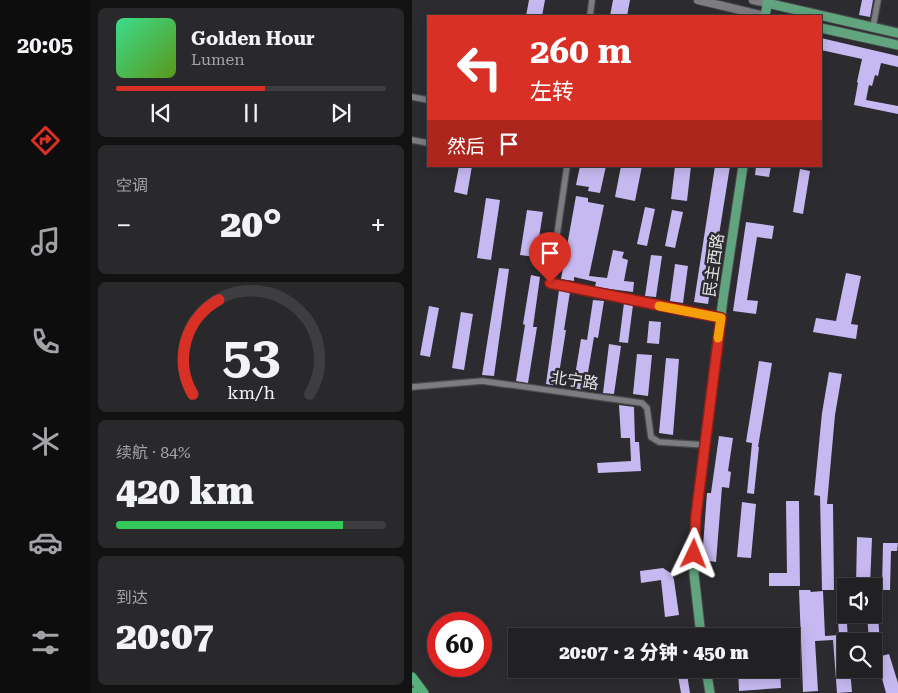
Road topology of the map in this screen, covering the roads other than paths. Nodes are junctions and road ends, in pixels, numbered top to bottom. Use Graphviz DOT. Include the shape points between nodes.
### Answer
graph roads {
  1 [pos="592,0"];
  2 [pos="698,0"];
  3 [pos="753,0"];
  4 [pos="878,0"];
  5 [pos="768,2"];
  6 [pos="590,15"];
  7 [pos="761,15"];
  8 [pos="765,15"];
  9 [pos="873,27"];
  10 [pos="822,28"];
  11 [pos="898,32"];
  12 [pos="898,45"];
  13 [pos="412,98"];
  14 [pos="427,100"];
  15 [pos="412,140"];
  16 [pos="427,143"];
  17 [pos="567,167"];
  18 [pos="743,167"];
  19 [pos="721,318"];
  20 [pos="412,387"];
  21 [pos="705,445"];
  22 [pos="700,628"];
  23 [pos="412,677"];
  24 [pos="708,678"];
  25 [pos="424,693"];
  26 [pos="710,693"];
  1 -- 6 [label="street"];
  2 -- 7 [label="main road"];
  3 -- 5 [label="main road"];
  4 -- 9 [label="street"];
  5 -- 8 [label="main road"];
  5 -- 9 [label="main road"];
  9 -- 11 [label="main road"];
  10 -- 12 [label="main road"];
  13 -- 14 [label="street"];
  15 -- 16 [label="street"];
  17 -- 19 [label="street" via="550,283"];
  18 -- 19 [label="main road, 民主西路"];
  19 -- 21 [label="main road, 民主西路"];
  20 -- 21 [label="street, 北宁路" via="482,381 642,403 647,408 651,438 659,442"];
  21 -- 22 [label="main road, 民主西路" via="696,516 694,574"];
  23 -- 25 [label="highway"];
  24 -- 26 [label="main road"];
}
